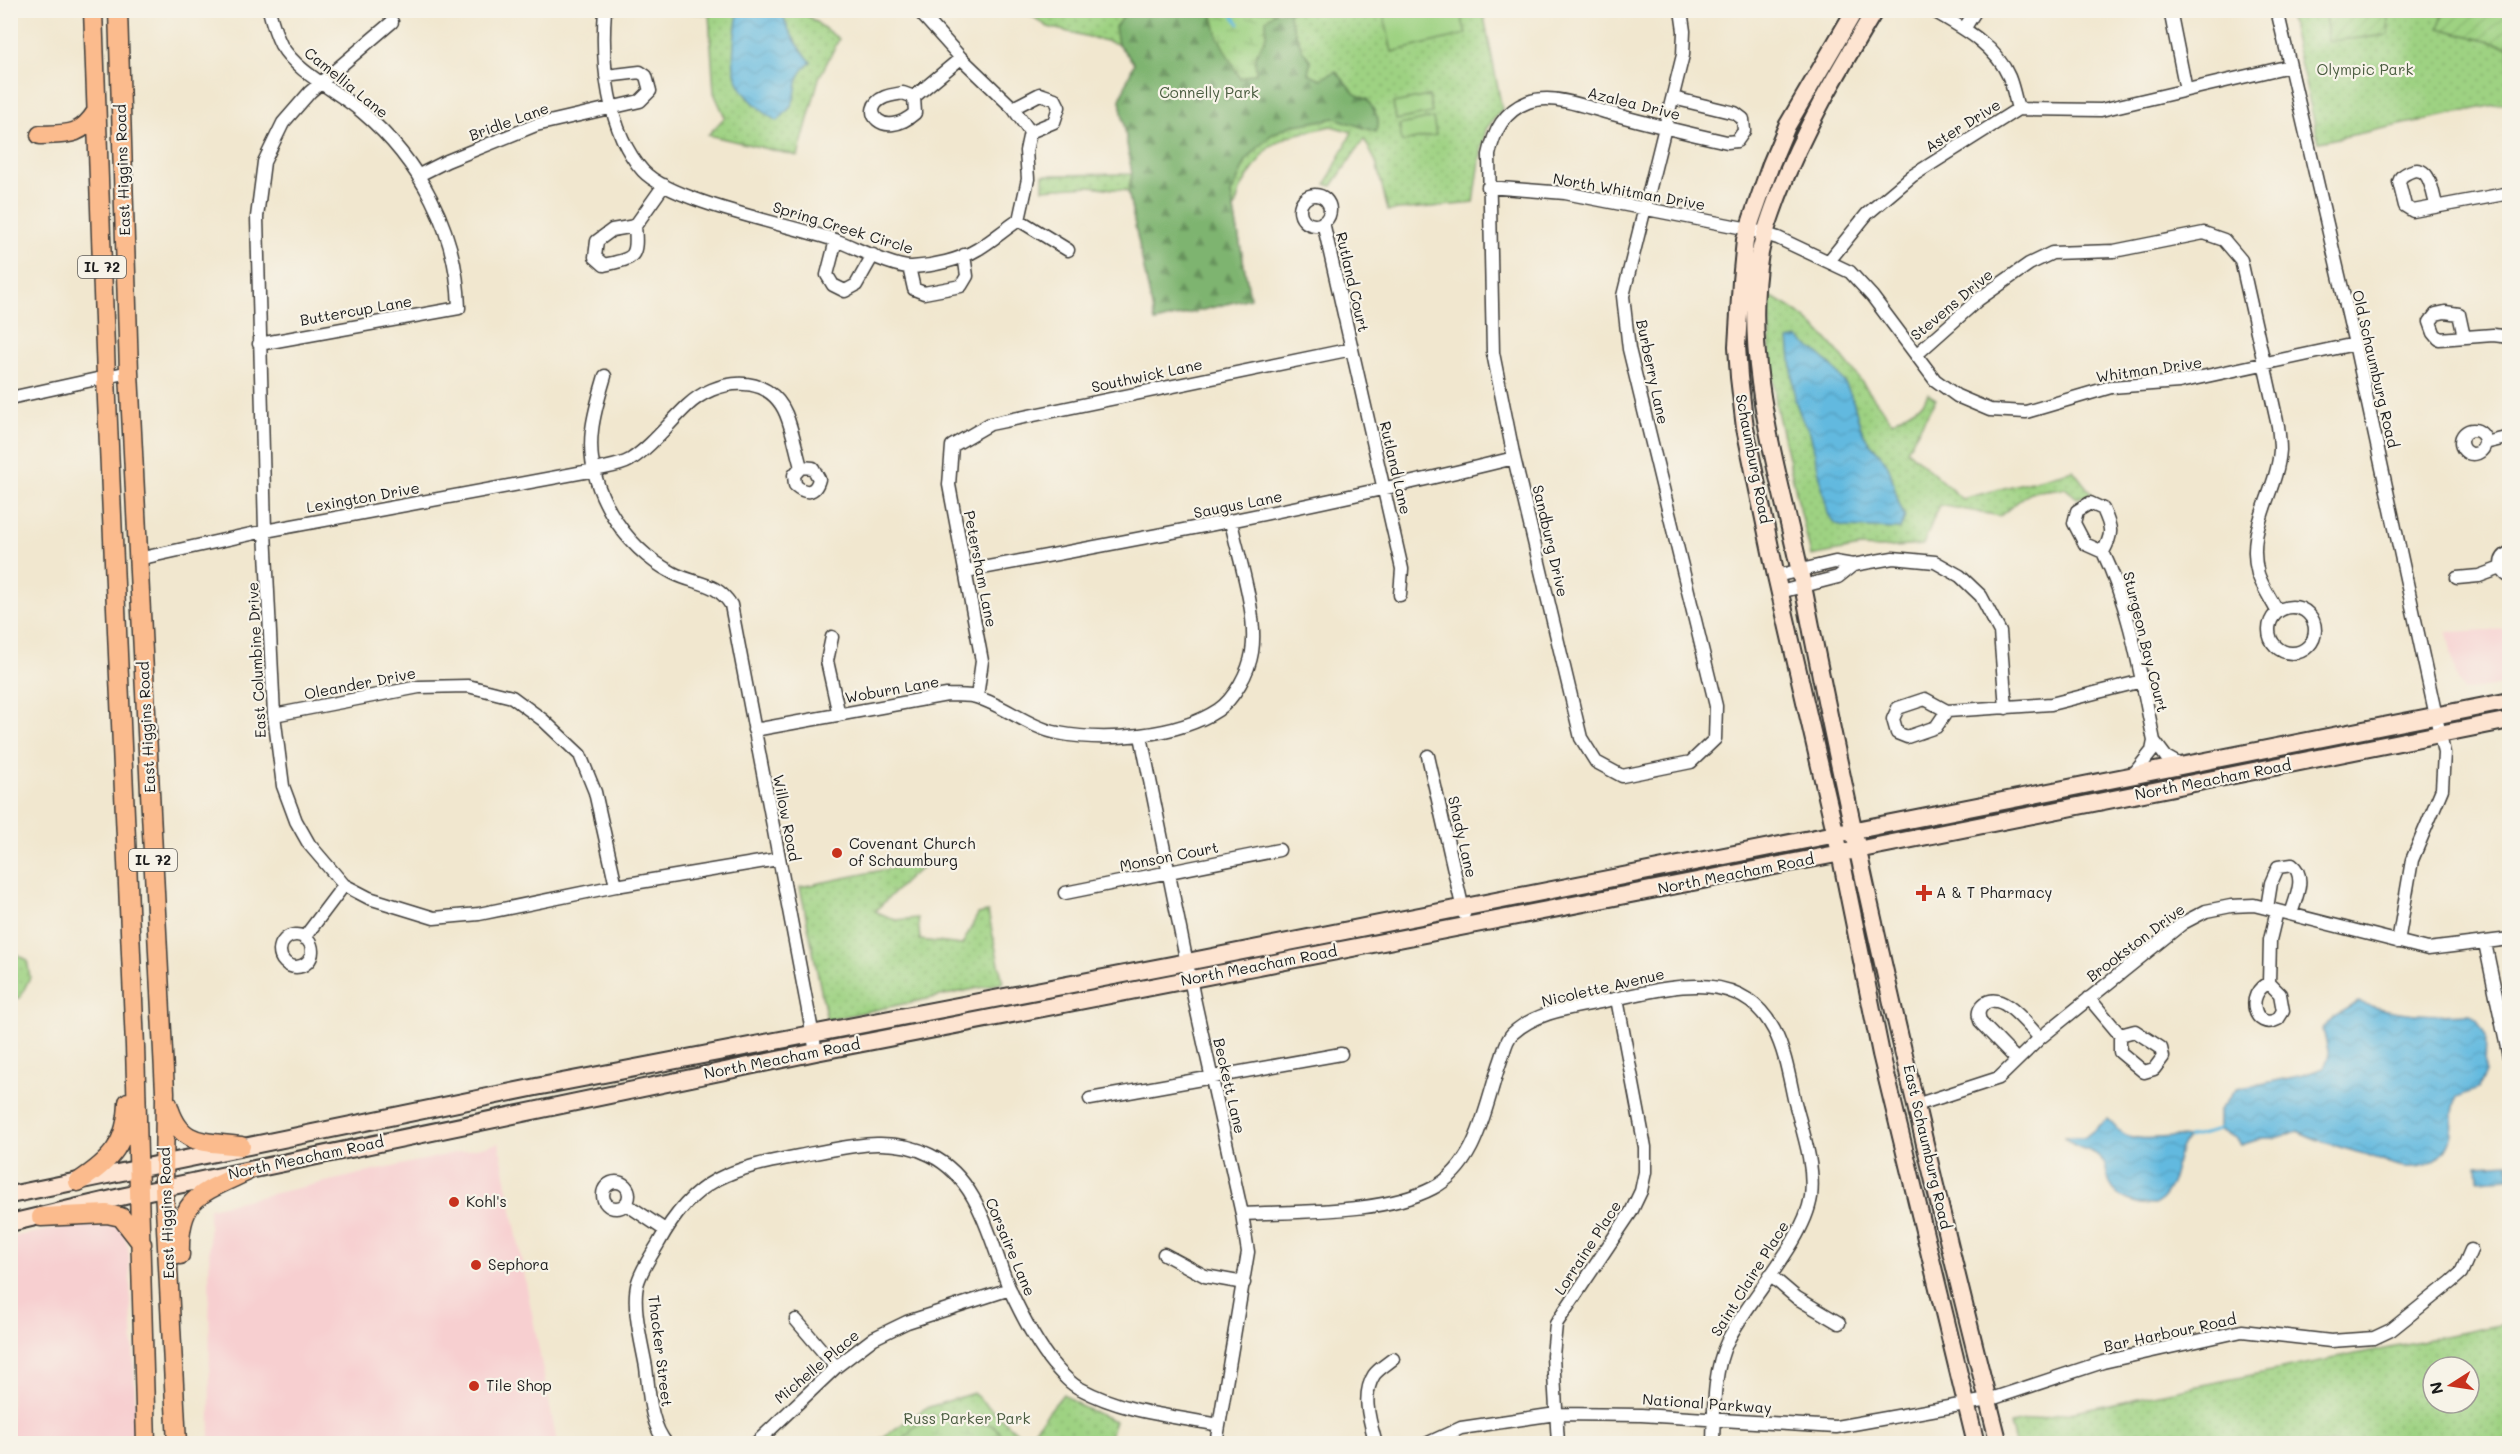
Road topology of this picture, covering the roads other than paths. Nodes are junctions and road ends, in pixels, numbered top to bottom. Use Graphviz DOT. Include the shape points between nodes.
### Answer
graph roads {
  1 [pos="93,10"];
  2 [pos="118,10"];
  3 [pos="268,10"];
  4 [pos="605,10"];
  5 [pos="918,10"];
  6 [pos="1681,10"];
  7 [pos="1855,10"];
  8 [pos="1875,10"];
  9 [pos="1932,10"];
  10 [pos="1976,10"];
  11 [pos="2170,10"];
  12 [pos="2277,10"];
  13 [pos="392,22"];
  14 [pos="1964,29"];
  15 [pos="960,58"];
  16 [pos="2290,66"];
  17 [pos="606,76"];
  18 [pos="321,82"];
  19 [pos="2186,90"];
  20 [pos="914,98"];
  21 [pos="1673,98"];
  22 [pos="613,107"];
  23 [pos="1013,108"];
  24 [pos="2018,109"];
  25 [pos="96,112"];
  26 [pos="1667,128"];
  27 [pos="1030,132"];
  28 [pos="98,156"];
  29 [pos="419,174"];
  30 [pos="664,186"];
  31 [pos="1488,187"];
  32 [pos="2510,193"];
  33 [pos="2436,205"];
  34 [pos="1646,209"];
  35 [pos="1019,220"];
  36 [pos="1323,222"];
  37 [pos="635,226"];
  38 [pos="1757,231"];
  39 [pos="836,240"];
  40 [pos="1068,250"];
  41 [pos="873,255"];
  42 [pos="964,255"];
  43 [pos="1829,261"];
  44 [pos="909,267"];
  45 [pos="459,308"];
  46 [pos="2464,337"];
  47 [pos="2510,337"];
  48 [pos="259,344"];
  49 [pos="2355,344"];
  50 [pos="1352,350"];
  51 [pos="1916,355"];
  52 [pos="2264,365"];
  53 [pos="129,372"];
  54 [pos="605,376"];
  55 [pos="106,377"];
  56 [pos="10,398"];
  57 [pos="2510,437"];
  58 [pos="2485,443"];
  59 [pos="952,446"];
  60 [pos="1514,458"];
  61 [pos="801,467"];
  62 [pos="595,470"];
  63 [pos="1385,490"];
  64 [pos="1231,522"];
  65 [pos="265,531"];
  66 [pos="2103,552"];
  67 [pos="2510,552"];
  68 [pos="138,559"];
  69 [pos="966,571"];
  70 [pos="2505,572"];
  71 [pos="1801,578"];
  72 [pos="2457,578"];
  73 [pos="1778,584"];
  74 [pos="1400,595"];
  75 [pos="2277,611"];
  76 [pos="832,637"];
  77 [pos="2142,681"];
  78 [pos="977,697"];
  79 [pos="2510,701"];
  80 [pos="2006,708"];
  81 [pos="1947,711"];
  82 [pos="274,715"];
  83 [pos="839,715"];
  84 [pos="2435,716"];
  85 [pos="2510,720"];
  86 [pos="754,730"];
  87 [pos="2439,734"];
  88 [pos="1141,736"];
  89 [pos="1715,739"];
  90 [pos="2154,741"];
  91 [pos="1428,756"];
  92 [pos="2182,765"];
  93 [pos="2133,775"];
  94 [pos="1853,829"];
  95 [pos="1835,833"];
  96 [pos="1279,850"];
  97 [pos="1857,850"];
  98 [pos="1840,853"];
  99 [pos="778,859"];
  100 [pos="1170,872"];
  101 [pos="344,885"];
  102 [pos="616,886"];
  103 [pos="1065,892"];
  104 [pos="1462,907"];
  105 [pos="2272,910"];
  106 [pos="2291,914"];
  107 [pos="1466,924"];
  108 [pos="304,938"];
  109 [pos="2510,939"];
  110 [pos="2398,942"];
  111 [pos="2485,943"];
  112 [pos="1187,962"];
  113 [pos="1190,979"];
  114 [pos="2269,983"];
  115 [pos="2089,998"];
  116 [pos="1617,999"];
  117 [pos="1750,1000"];
  118 [pos="812,1035"];
  119 [pos="2120,1035"];
  120 [pos="2040,1038"];
  121 [pos="135,1046"];
  122 [pos="816,1052"];
  123 [pos="1341,1054"];
  124 [pos="2018,1060"];
  125 [pos="2510,1062"];
  126 [pos="1211,1077"];
  127 [pos="165,1092"];
  128 [pos="1090,1099"];
  129 [pos="1916,1105"];
  130 [pos="241,1146"];
  131 [pos="164,1162"];
  132 [pos="139,1168"];
  133 [pos="246,1172"];
  134 [pos="78,1182"];
  135 [pos="164,1188"];
  136 [pos="140,1193"];
  137 [pos="10,1195"];
  138 [pos="626,1204"];
  139 [pos="1242,1214"];
  140 [pos="41,1217"];
  141 [pos="10,1223"];
  142 [pos="665,1230"];
  143 [pos="142,1244"];
  144 [pos="2471,1250"];
  145 [pos="1164,1254"];
  146 [pos="1770,1275"];
  147 [pos="1244,1283"];
  148 [pos="1010,1289"];
  149 [pos="796,1320"];
  150 [pos="1839,1323"];
  151 [pos="1392,1359"];
  152 [pos="173,1361"];
  153 [pos="836,1367"];
  154 [pos="1988,1400"];
  155 [pos="1966,1404"];
  156 [pos="1556,1414"];
  157 [pos="1714,1420"];
  158 [pos="1219,1425"];
  159 [pos="146,1443"];
  160 [pos="177,1443"];
  161 [pos="667,1443"];
  162 [pos="754,1443"];
  163 [pos="1216,1443"];
  164 [pos="1376,1443"];
  165 [pos="1426,1443"];
  166 [pos="1558,1443"];
  167 [pos="1713,1443"];
  168 [pos="1976,1443"];
  169 [pos="1998,1443"];
  1 -- 25 [label="main road, East Higgins Road / IL 72"];
  2 -- 53 [label="main road, East Higgins Road / IL 72"];
  3 -- 18 [label="street, Camellia Lane" via="291,58"];
  4 -- 17 [label="street, Spring Creek Circle"];
  5 -- 15 [label="street"];
  6 -- 21 [label="street, Burberry Lane" via="1683,55"];
  7 -- 38 [label="main road, Schaumburg Road" via="1787,126 1771,164"];
  8 -- 38 [label="main road, Schaumburg Road" via="1806,132"];
  9 -- 14 [label="street"];
  10 -- 14 [label="street"];
  11 -- 19 [label="street"];
  12 -- 16 [label="street, Old Schaumburg Road"];
  13 -- 18 [label="street, East Columbine Drive"];
  14 -- 24 [label="street" via="1995,54 2008,77"];
  15 -- 20 [label="street"];
  15 -- 23 [label="street"];
  16 -- 19 [label="street, Aster Drive"];
  16 -- 49 [label="street, Old Schaumburg Road"];
  17 -- 22 [label="street, Spring Creek Circle"];
  17 -- 22 [label="street, Bridle Lane" via="640,72 650,83 650,91 640,101"];
  18 -- 29 [label="street, Camellia Lane" via="364,113"];
  18 -- 48 [label="street, East Columbine Drive" via="283,123 264,162 257,217"];
  19 -- 24 [label="street, Aster Drive" via="2101,110"];
  21 -- 26 [label="street, Burberry Lane"];
  21 -- 26 [label="street, Azalea Drive" via="1735,114 1743,119 1744,131 1737,141 1727,142"];
  22 -- 29 [label="street, Bridle Lane" via="536,125"];
  22 -- 30 [label="street, Spring Creek Circle" via="625,146 644,172"];
  23 -- 27 [label="street"];
  23 -- 27 [label="street" via="1040,94 1054,99 1059,106 1054,122"];
  24 -- 43 [label="street, Aster Drive" via="1912,176 1867,214"];
  25 -- 28 [label="main road, East Higgins Road / IL 72"];
  25 -- 28 [label="main road" via="90,123 75,133 40,139 77,141 92,148"];
  26 -- 31 [label="street, Azalea Drive" via="1548,99 1530,101 1505,117 1494,134"];
  26 -- 34 [label="street, Burberry Lane"];
  27 -- 35 [label="street" via="1026,151 1028,179"];
  28 -- 55 [label="main road, East Higgins Road / IL 72"];
  29 -- 45 [label="street, Camellia Lane" via="433,200 452,255"];
  30 -- 37 [label="street"];
  30 -- 39 [label="street, Spring Creek Circle" via="694,199"];
  31 -- 34 [label="street, North Whitman Drive" via="1565,193"];
  31 -- 60 [label="street, Sandburg Drive" via="1493,353"];
  32 -- 33 [label="street"];
  34 -- 38 [label="street, North Whitman Drive"];
  34 -- 89 [label="street, Burberry Lane" via="1623,296 1629,349 1716,706"];
  35 -- 40 [label="street"];
  35 -- 42 [label="street, Spring Creek Circle"];
  36 -- 50 [label="street, Rutland Court"];
  38 -- 43 [label="street, Whitman Drive"];
  38 -- 71 [label="main road, Schaumburg Road" via="1758,366 1770,441"];
  38 -- 73 [label="main road, Schaumburg Road" via="1745,240 1738,314 1739,376 1745,428"];
  39 -- 41 [label="street, Spring Creek Circle"];
  39 -- 41 [label="street" via="826,275 833,285 845,291 856,285"];
  41 -- 44 [label="street, Spring Creek Circle"];
  42 -- 44 [label="street, Spring Creek Circle"];
  42 -- 44 [label="street" via="968,276 962,286 924,293 914,289"];
  43 -- 51 [label="street, Whitman Drive" via="1850,272"];
  45 -- 48 [label="street, Buttercup Lane"];
  46 -- 47 [label="street"];
  48 -- 65 [label="street, East Columbine Drive"];
  49 -- 52 [label="street, Whitman Drive"];
  49 -- 84 [label="street, Old Schaumburg Road"];
  50 -- 59 [label="street, Southwick Lane" via="990,424"];
  50 -- 63 [label="street, Rutland Lane"];
  51 -- 52 [label="street, Whitman Drive" via="1935,380 1957,396 1990,410 2026,412 2111,387 2179,382"];
  51 -- 52 [label="street, Stevens Drive" via="1979,299 2052,253 2114,251 2204,233 2224,240 2241,260"];
  52 -- 75 [label="street, Stevens Drive" via="2280,451 2255,544 2258,574"];
  53 -- 55 [label="street"];
  53 -- 68 [label="main road, East Higgins Road / IL 72"];
  54 -- 62 [label="street" via="592,429"];
  55 -- 56 [label="street"];
  55 -- 121 [label="main road, East Higgins Road / IL 72"];
  57 -- 58 [label="street"];
  59 -- 69 [label="street, Petersham Lane" via="949,485"];
  60 -- 63 [label="street, Saugus Lane"];
  60 -- 89 [label="street, Sandburg Drive" via="1581,738 1596,762 1622,776 1691,762"];
  61 -- 62 [label="street, Lexington Drive" via="786,414 777,399 758,385 728,384 703,393 627,461"];
  62 -- 65 [label="street, Lexington Drive"];
  62 -- 86 [label="street, Willow Road" via="608,509 633,544 673,573 723,592 731,605"];
  63 -- 64 [label="street, Saugus Lane"];
  63 -- 74 [label="street, Rutland Lane" via="1402,569"];
  64 -- 69 [label="street, Saugus Lane"];
  64 -- 88 [label="street, Woburn Lane" via="1253,624 1252,654 1239,687 1218,710 1184,725"];
  65 -- 68 [label="street, Lexington Drive"];
  65 -- 82 [label="street, East Columbine Drive"];
  66 -- 77 [label="street, Sturgeon Bay Court" via="2115,576"];
  67 -- 70 [label="street" via="2501,560"];
  68 -- 127 [label="main road, East Higgins Road / IL 72"];
  69 -- 78 [label="street, Petersham Lane" via="982,661"];
  70 -- 72 [label="street"];
  71 -- 73 [label="street"];
  71 -- 80 [label="street" via="1838,577 1853,565 1893,558 1935,562 1960,576 1981,596 2000,632"];
  71 -- 94 [label="main road, Schaumburg Road"];
  73 -- 95 [label="main road, Schaumburg Road"];
  76 -- 83 [label="street" via="826,661"];
  77 -- 80 [label="street" via="2051,704"];
  77 -- 90 [label="street, Sturgeon Bay Court"];
  78 -- 83 [label="street, Woburn Lane" via="947,695"];
  78 -- 88 [label="street, Woburn Lane" via="1055,733 1096,739"];
  79 -- 84 [label="main road, North Meacham Road"];
  80 -- 81 [label="street"];
  82 -- 101 [label="street, East Columbine Drive" via="283,786 296,821 309,844"];
  82 -- 102 [label="street, Oleander Drive" via="419,687 468,686 512,697 580,755 595,792"];
  83 -- 86 [label="street, Woburn Lane"];
  84 -- 87 [label="street, Old Schaumburg Road"];
  84 -- 92 [label="main road, North Meacham Road"];
  85 -- 87 [label="main road, North Meacham Road"];
  86 -- 99 [label="street, Willow Road"];
  87 -- 97 [label="main road, North Meacham Road"];
  87 -- 110 [label="street, Old Schaumburg Road" via="2444,753 2442,789 2412,860"];
  88 -- 100 [label="street, Beckett Lane"];
  90 -- 92 [label="street" via="2166,758"];
  90 -- 93 [label="street" via="2152,751"];
  91 -- 104 [label="street, Shady Lane"];
  92 -- 93 [label="main road, North Meacham Road"];
  93 -- 94 [label="main road, North Meacham Road"];
  94 -- 95 [label="main road, North Meacham Road"];
  94 -- 97 [label="main road, Schaumburg Road"];
  95 -- 98 [label="main road, Schaumburg Road"];
  95 -- 104 [label="main road, North Meacham Road"];
  96 -- 100 [label="street, Monson Court"];
  97 -- 98 [label="main road, North Meacham Road"];
  97 -- 129 [label="main road, East Schaumburg Road"];
  98 -- 107 [label="main road, North Meacham Road"];
  98 -- 155 [label="main road, East Schaumburg Road" via="1881,1054"];
  99 -- 102 [label="street, East Columbine Drive"];
  99 -- 118 [label="street, Willow Road"];
  100 -- 103 [label="street, Monson Court"];
  100 -- 112 [label="street, Beckett Lane"];
  101 -- 102 [label="street, East Columbine Drive" via="369,898 434,918 479,914"];
  101 -- 108 [label="street"];
  104 -- 107 [label="street, Shady Lane"];
  104 -- 112 [label="main road, North Meacham Road"];
  105 -- 106 [label="street, Brookston Drive"];
  105 -- 106 [label="street" via="2274,872 2278,867 2292,865 2300,876"];
  105 -- 114 [label="street"];
  105 -- 115 [label="street, Brookston Drive" via="2254,905 2206,911 2183,923"];
  106 -- 110 [label="street, Brookston Drive"];
  107 -- 113 [label="main road, North Meacham Road"];
  109 -- 111 [label="street, Brookston Drive"];
  110 -- 111 [label="street, Brookston Drive" via="2428,950"];
  111 -- 125 [label="street"];
  112 -- 113 [label="street, Beckett Lane"];
  112 -- 118 [label="main road, North Meacham Road"];
  113 -- 122 [label="main road, North Meacham Road"];
  113 -- 126 [label="street, Beckett Lane"];
  115 -- 119 [label="street"];
  115 -- 120 [label="street, Brookston Drive"];
  116 -- 117 [label="street, Nicolette Avenue" via="1687,985 1728,988"];
  116 -- 139 [label="street, Nicolette Avenue" via="1554,1012 1510,1036 1474,1143 1457,1168 1435,1187 1395,1202 1360,1207"];
  116 -- 156 [label="street, Lorraine Place" via="1645,1147 1645,1172 1631,1212 1556,1324 1552,1356"];
  117 -- 146 [label="street, Saint Claire Place" via="1773,1028 1782,1048 1810,1166 1811,1197 1804,1221"];
  118 -- 122 [label="street, Willow Road"];
  118 -- 130 [label="main road, North Meacham Road"];
  120 -- 124 [label="street, Brookston Drive"];
  120 -- 124 [label="street" via="2007,1005 1986,1002 1978,1015 1981,1023"];
  121 -- 132 [label="main road, East Higgins Road / IL 72"];
  121 -- 134 [label="main road" via="122,1139 100,1168"];
  122 -- 133 [label="main road, North Meacham Road"];
  123 -- 126 [label="street"];
  124 -- 129 [label="street, Brookston Drive" via="1999,1078"];
  126 -- 128 [label="street"];
  126 -- 139 [label="street, Beckett Lane"];
  127 -- 130 [label="main road" via="180,1131 194,1140"];
  127 -- 131 [label="main road, East Higgins Road / IL 72"];
  129 -- 154 [label="main road, East Schaumburg Road"];
  130 -- 131 [label="main road, North Meacham Road"];
  131 -- 132 [label="main road, North Meacham Road"];
  131 -- 135 [label="main road, East Higgins Road / IL 72"];
  132 -- 134 [label="main road, North Meacham Road"];
  132 -- 136 [label="main road, East Higgins Road / IL 72"];
  133 -- 135 [label="main road, North Meacham Road"];
  133 -- 152 [label="main road" via="199,1196 184,1214 179,1231 181,1315"];
  134 -- 137 [label="main road, North Meacham Road"];
  135 -- 136 [label="main road, North Meacham Road"];
  135 -- 152 [label="main road, East Higgins Road / IL 72"];
  136 -- 140 [label="main road, North Meacham Road"];
  136 -- 143 [label="main road, East Higgins Road / IL 72"];
  138 -- 142 [label="street"];
  139 -- 147 [label="street, Beckett Lane" via="1248,1252"];
  140 -- 141 [label="main road, North Meacham Road"];
  140 -- 143 [label="main road" via="121,1217"];
  142 -- 148 [label="street, Corsaire Lane" via="694,1194 743,1167 887,1143 929,1154 959,1177 993,1239"];
  142 -- 161 [label="street, Thacker Street" via="637,1283 637,1309 653,1415"];
  143 -- 159 [label="main road, East Higgins Road / IL 72"];
  144 -- 154 [label="street, Bar Harbour Road" via="2461,1273 2391,1330 2374,1338 2331,1341 2242,1331 2103,1362"];
  145 -- 147 [label="street" via="1205,1276"];
  146 -- 150 [label="street" via="1797,1298"];
  146 -- 157 [label="street, Saint Claire Place" via="1727,1341 1718,1371"];
  147 -- 158 [label="street, Beckett Lane"];
  148 -- 153 [label="street, Michelle Place" via="907,1322 874,1338"];
  148 -- 158 [label="street, Corsaire Lane" via="1039,1346 1079,1389 1118,1405"];
  149 -- 153 [label="street"];
  151 -- 164 [label="street" via="1375,1373 1369,1387 1369,1419"];
  152 -- 160 [label="main road, East Higgins Road / IL 72"];
  153 -- 162 [label="street, Michelle Place"];
  154 -- 155 [label="street, National Parkway"];
  154 -- 169 [label="main road, East Schaumburg Road"];
  155 -- 157 [label="street, National Parkway" via="1836,1427"];
  155 -- 168 [label="main road, East Schaumburg Road"];
  156 -- 157 [label="street, National Parkway" via="1641,1414"];
  156 -- 165 [label="street, National Parkway" via="1461,1428"];
  156 -- 166 [label="street, Lorraine Place"];
  157 -- 167 [label="street, Saint Claire Place"];
  158 -- 163 [label="street, Beckett Lane"];
}
